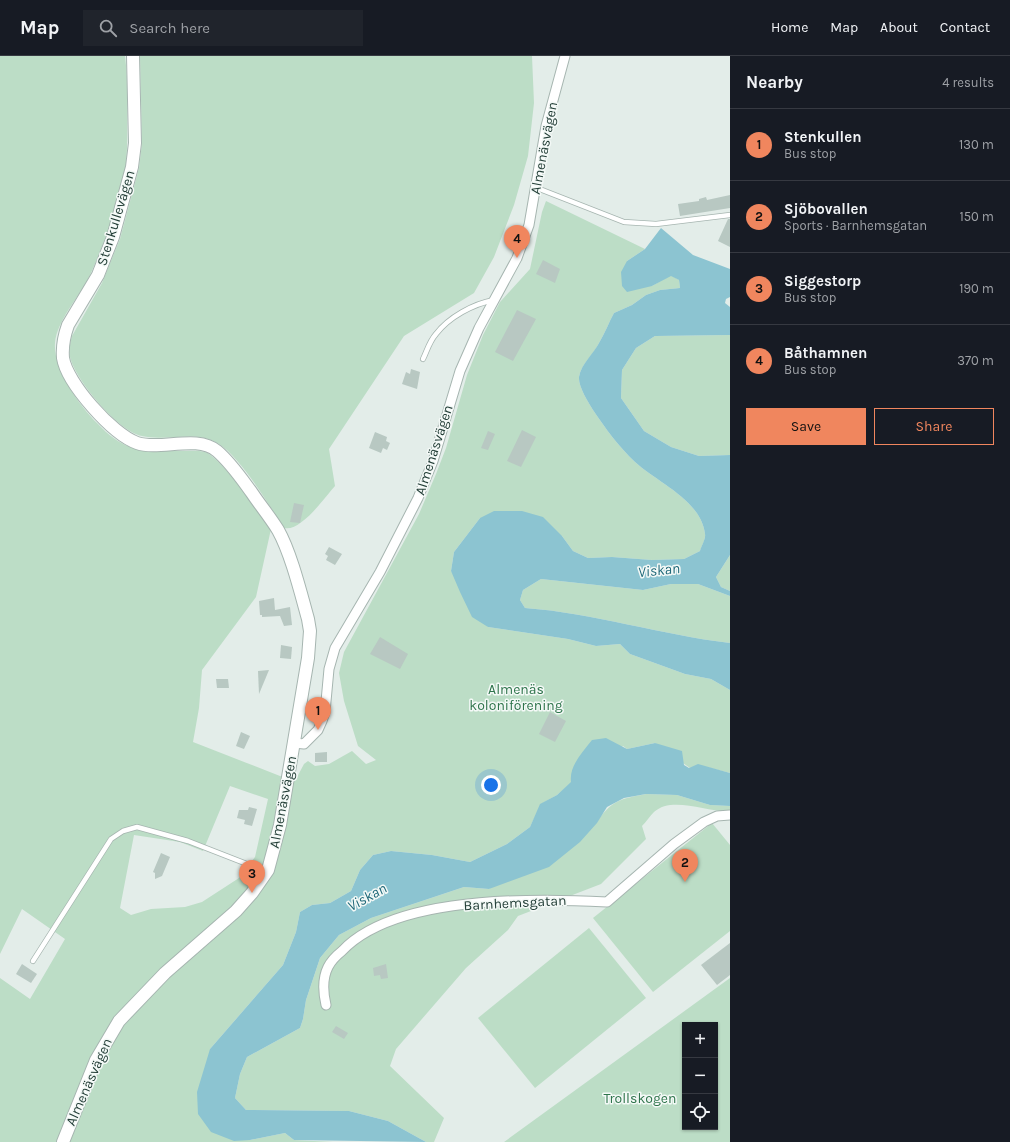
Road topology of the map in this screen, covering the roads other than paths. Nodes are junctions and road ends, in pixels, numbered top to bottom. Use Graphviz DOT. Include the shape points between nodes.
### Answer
graph roads {
  1 [pos="132,56"];
  2 [pos="565,56"];
  3 [pos="536,188"];
  4 [pos="730,215"];
  5 [pos="494,300"];
  6 [pos="423,359"];
  7 [pos="294,743"];
  8 [pos="730,815"];
  9 [pos="268,870"];
  10 [pos="33,961"];
  11 [pos="326,1005"];
  12 [pos="63,1142"];
  1 -- 7 [label="street, Stenkullevägen" via="135,142 132,167 113,237 98,275 68,325 62,343 64,359 71,377 102,418 127,438 147,444 207,445 216,450 243,481 278,531 299,587 310,631"];
  2 -- 3 [label="street, Almenäsvägen" via="550,107"];
  3 -- 4 [label="lane" via="624,222 656,224"];
  3 -- 5 [label="street, Almenäsvägen" via="529,225 519,253"];
  5 -- 6 [label="lane" via="469,308 449,322 436,333"];
  5 -- 7 [label="street, Almenäsvägen" via="457,377 433,461 418,498 387,560 331,658 325,712 318,730 304,744"];
  7 -- 9 [label="street, Almenäsvägen" via="280,825"];
  8 -- 11 [label="street, Barnhemsgatan" via="717,816 704,822 674,844 607,902 538,900 445,907 413,914 363,933 350,942 328,966 324,977"];
  9 -- 10 [label="lane" via="188,841 137,827 122,831 111,839"];
  9 -- 12 [label="street, Almenäsvägen" via="236,911 165,973 119,1021 96,1060"];
}
